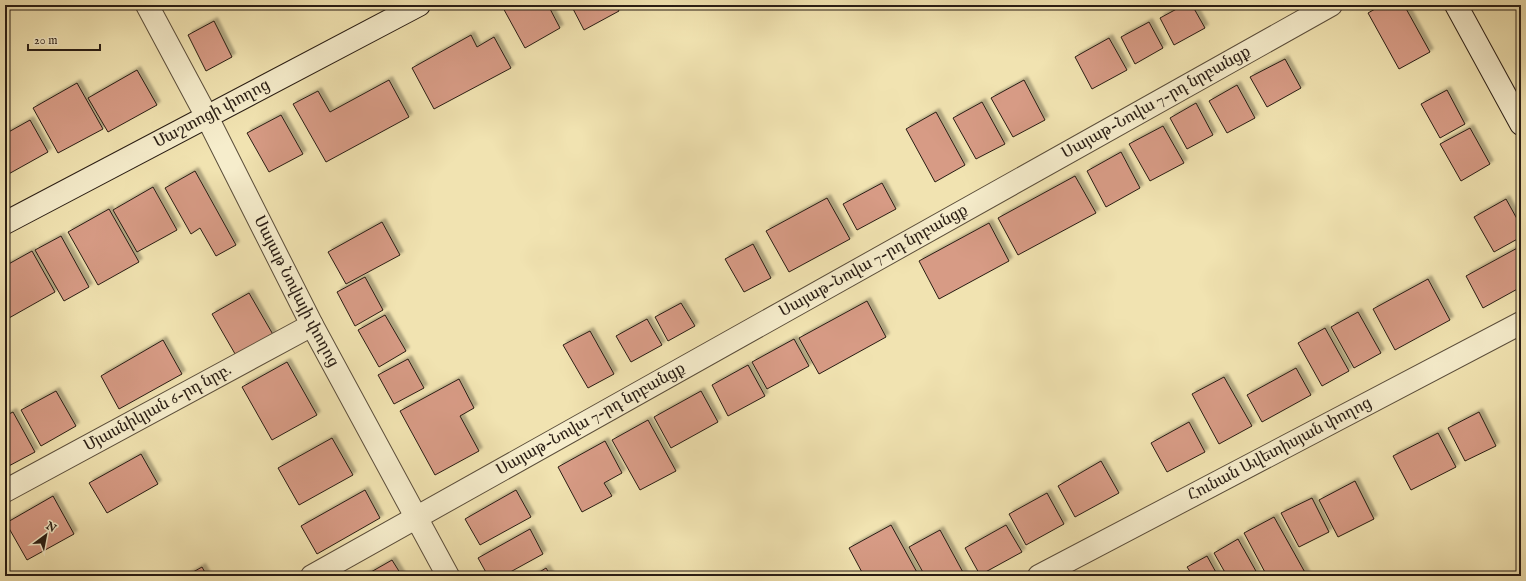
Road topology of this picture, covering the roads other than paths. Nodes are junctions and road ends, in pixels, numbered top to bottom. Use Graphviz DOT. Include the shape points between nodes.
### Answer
graph roads {
  1 [pos="147,5"];
  2 [pos="419,5"];
  3 [pos="1331,5"];
  4 [pos="1456,5"];
  5 [pos="206,117"];
  6 [pos="1521,124"];
  7 [pos="5,224"];
  8 [pos="1521,323"];
  9 [pos="312,325"];
  10 [pos="5,491"];
  11 [pos="416,518"];
  12 [pos="312,576"];
  13 [pos="448,576"];
  14 [pos="1039,576"];
  1 -- 5 [label="street, Սայաթ Նովայի փողոց"];
  2 -- 5 [label="street, Մաշտոցի փողոց"];
  3 -- 11 [label="street, Սայաթ-Նովա 7-րդ նրբանցք"];
  4 -- 6 [label="street"];
  5 -- 7 [label="street, Մաշտոցի փողոց"];
  5 -- 9 [label="street, Սայաթ Նովայի փողոց"];
  8 -- 14 [label="street, Հունան Ավետիսյան փողոց"];
  9 -- 10 [label="street, Մյասնիկյան 6-րդ նրբ."];
  9 -- 11 [label="street, Սայաթ Նովայի փողոց"];
  11 -- 12 [label="street, Սայաթ-Նովա 7-րդ նրբանցք"];
  11 -- 13 [label="street, Սայաթ Նովայի փողոց"];
}
